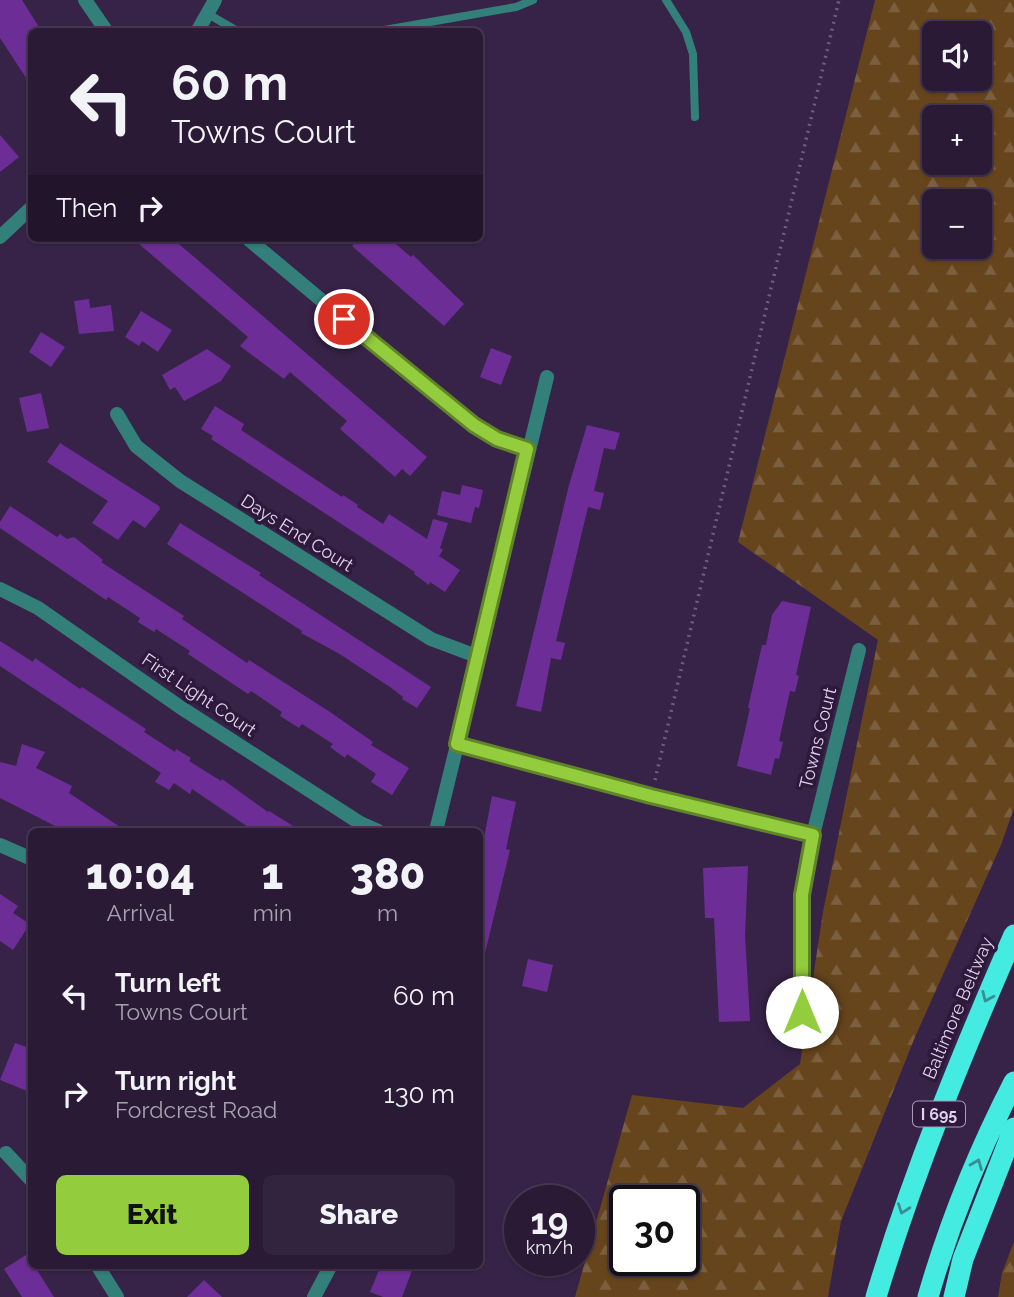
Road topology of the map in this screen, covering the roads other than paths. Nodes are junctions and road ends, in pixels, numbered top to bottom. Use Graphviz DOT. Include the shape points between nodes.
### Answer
graph roads {
  1 [pos="85,0"];
  2 [pos="215,0"];
  3 [pos="533,0"];
  4 [pos="666,0"];
  5 [pos="208,14"];
  6 [pos="104,28"];
  7 [pos="199,28"];
  8 [pos="232,28"];
  9 [pos="396,28"];
  10 [pos="695,117"];
  11 [pos="28,211"];
  12 [pos="0,237"];
  13 [pos="252,242"];
  14 [pos="547,377"];
  15 [pos="117,414"];
  16 [pos="527,449"];
  17 [pos="0,589"];
  18 [pos="859,650"];
  19 [pos="479,657"];
  20 [pos="457,744"];
  21 [pos="371,828"];
  22 [pos="437,828"];
  23 [pos="813,835"];
  24 [pos="0,845"];
  25 [pos="28,857"];
  26 [pos="1014,935"];
  27 [pos="802,1012"];
  28 [pos="1014,1082"];
  29 [pos="1014,1128"];
  30 [pos="6,1153"];
  31 [pos="28,1177"];
  32 [pos="100,1269"];
  33 [pos="329,1269"];
  34 [pos="117,1297"];
  35 [pos="314,1297"];
  36 [pos="876,1297"];
  37 [pos="928,1297"];
  38 [pos="954,1297"];
  1 -- 6 [label="street"];
  2 -- 5 [label="street"];
  3 -- 9 [label="lane"];
  4 -- 10 [label="lane" via="694,54"];
  5 -- 7 [label="street"];
  5 -- 8 [label="lane"];
  11 -- 12 [label="street"];
  13 -- 16 [label="street" via="453,409 497,439"];
  14 -- 16 [label="street"];
  15 -- 19 [label="street, Days End Court" via="136,446 180,481 431,639"];
  16 -- 19 [label="street"];
  17 -- 21 [label="street, First Light Court" via="38,608 180,706"];
  18 -- 23 [label="street, Towns Court"];
  19 -- 20 [label="street"];
  20 -- 22 [label="street"];
  20 -- 23 [label="street"];
  23 -- 27 [label="street, Towns Court" via="802,895"];
  24 -- 25 [label="street"];
  26 -- 36 [label="highway, Baltimore Beltway / I 695, one-way" via="934,1126"];
  37 -- 28 [label="highway, I 695, one-way" via="954,1220"];
  29 -- 38 [label="highway" via="962,1259"];
  30 -- 31 [label="street"];
  32 -- 34 [label="street"];
  33 -- 35 [label="street"];
}
